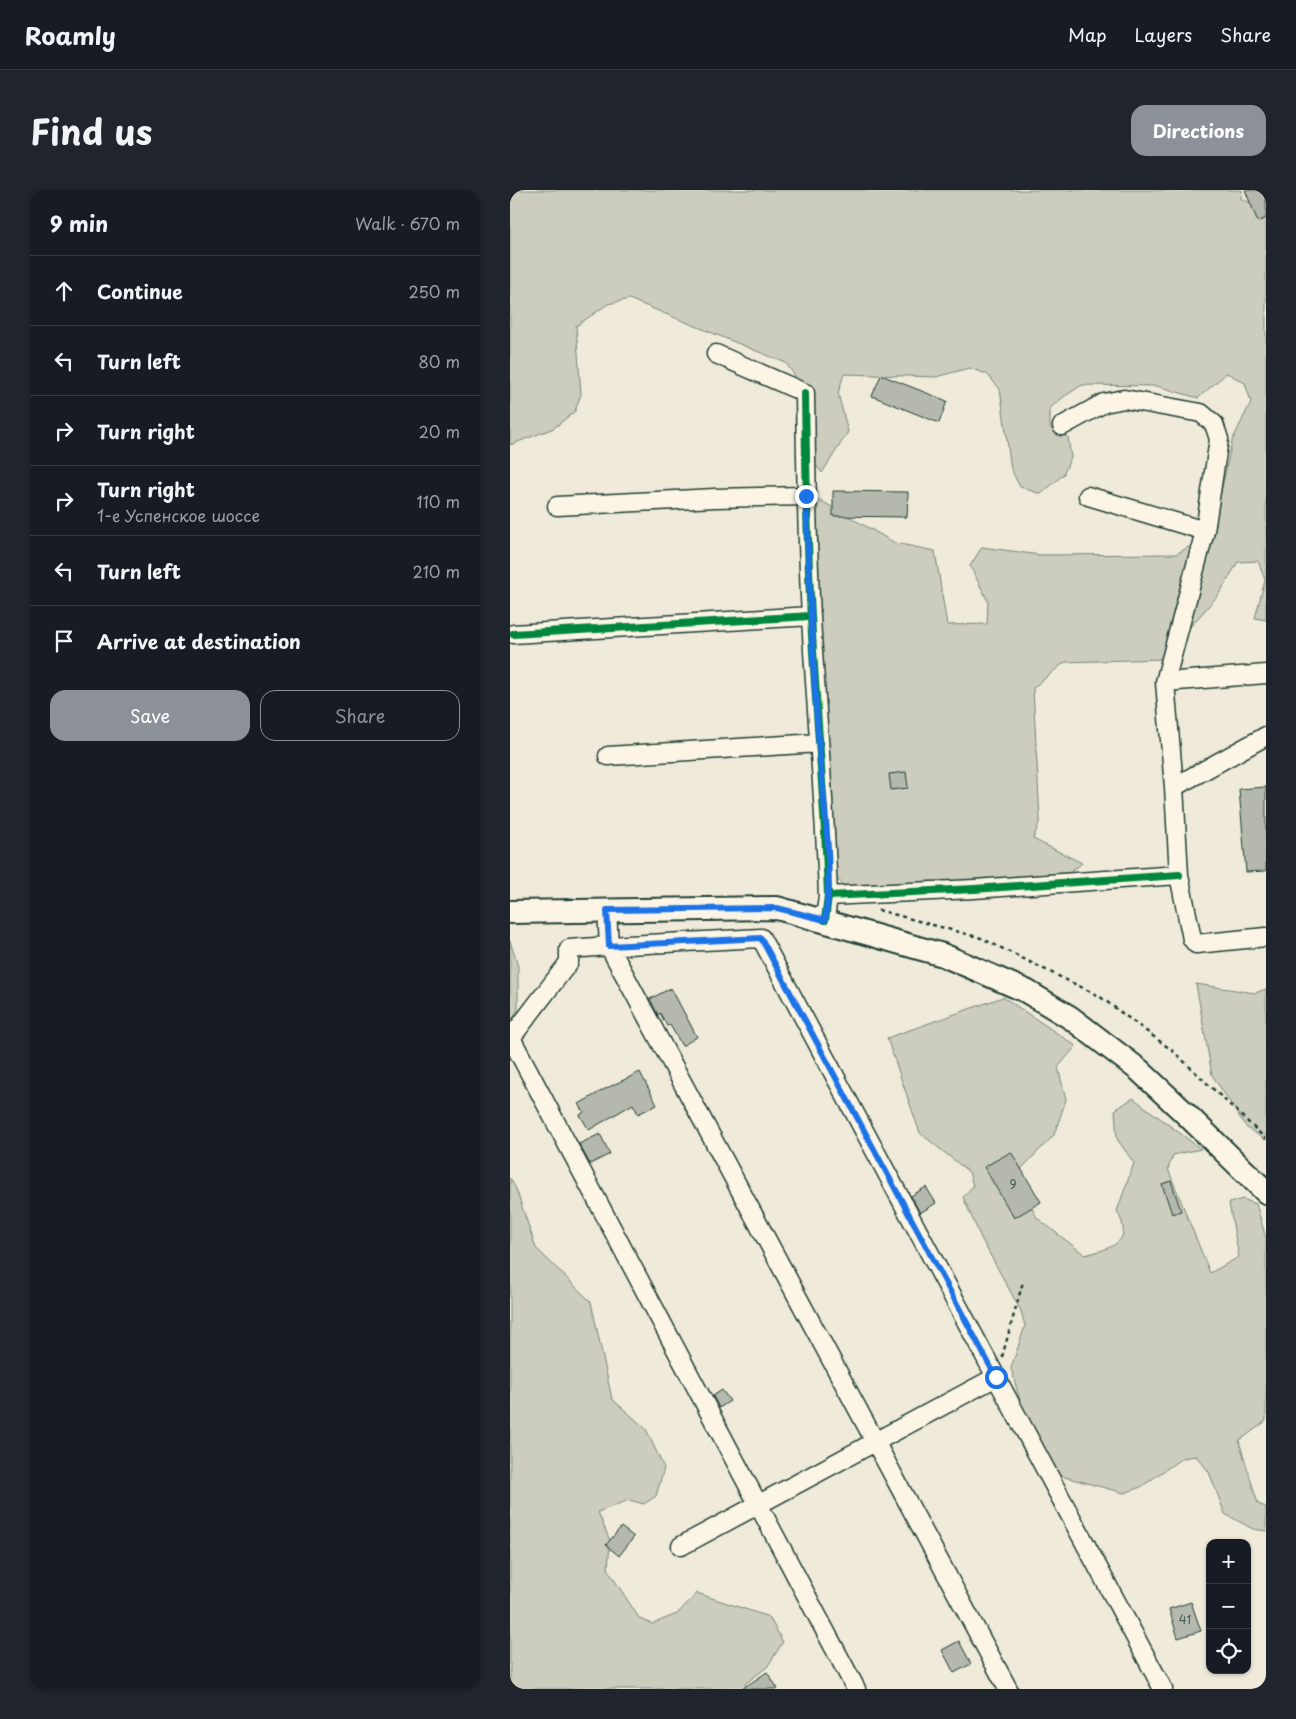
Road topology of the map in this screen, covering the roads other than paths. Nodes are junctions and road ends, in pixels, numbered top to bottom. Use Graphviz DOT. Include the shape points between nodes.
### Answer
graph roads {
  1 [pos="716,354"];
  2 [pos="1062,426"];
  3 [pos="806,496"];
  4 [pos="1088,496"];
  5 [pos="557,506"];
  6 [pos="1205,531"];
  7 [pos="811,616"];
  8 [pos="513,634"];
  9 [pos="1266,674"];
  10 [pos="1165,682"];
  11 [pos="1266,736"];
  12 [pos="818,744"];
  13 [pos="608,756"];
  14 [pos="1174,787"];
  15 [pos="1179,875"];
  16 [pos="828,896"];
  17 [pos="607,910"];
  18 [pos="510,912"];
  19 [pos="825,920"];
  20 [pos="1266,937"];
  21 [pos="609,946"];
  22 [pos="1266,1192"];
  23 [pos="996,1377"];
  24 [pos="876,1442"];
  25 [pos="758,1504"];
  26 [pos="681,1546"];
  27 [pos="856,1689"];
  28 [pos="1008,1689"];
  29 [pos="1163,1689"];
  1 -- 3 [label="street" via="805,394"];
  2 -- 6 [label="street" via="1104,403 1124,399 1201,413 1214,424 1219,439"];
  3 -- 5 [label="street"];
  3 -- 7 [label="street"];
  4 -- 6 [label="street"];
  6 -- 10 [label="street"];
  7 -- 8 [label="street"];
  7 -- 12 [label="street"];
  9 -- 10 [label="street"];
  10 -- 14 [label="street"];
  11 -- 14 [label="street"];
  12 -- 13 [label="street"];
  12 -- 16 [label="street"];
  14 -- 15 [label="street"];
  15 -- 16 [label="street"];
  15 -- 20 [label="street" via="1192,939 1196,944"];
  16 -- 19 [label="street"];
  17 -- 18 [label="main road"];
  17 -- 19 [label="main road" via="777,908"];
  17 -- 21 [label="street"];
  19 -- 22 [label="main road" via="943,955 1026,991 1071,1018 1138,1070"];
  21 -- 23 [label="street" via="761,938"];
  21 -- 24 [label="street"];
  21 -- 25 [label="street" via="569,949 569,962 511,1038"];
  23 -- 24 [label="street"];
  23 -- 29 [label="street"];
  24 -- 25 [label="street"];
  24 -- 28 [label="street"];
  25 -- 26 [label="street"];
  25 -- 27 [label="street"];
}
